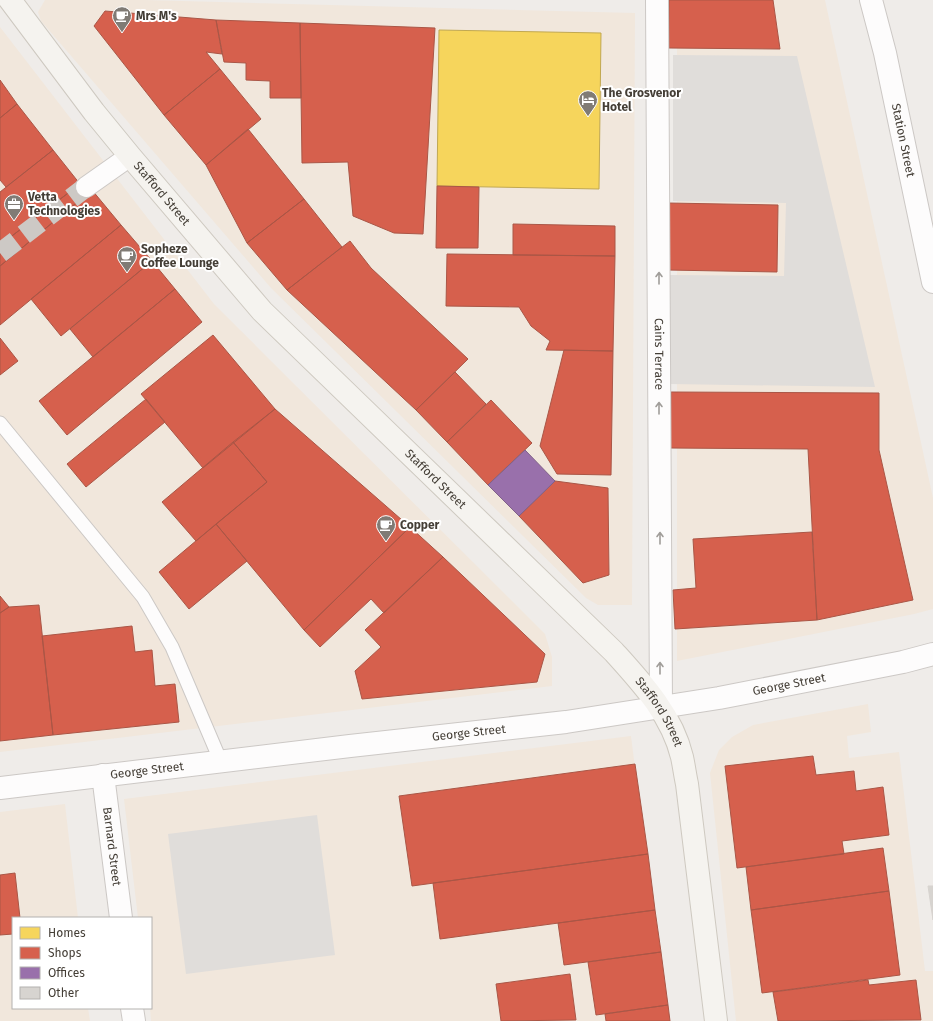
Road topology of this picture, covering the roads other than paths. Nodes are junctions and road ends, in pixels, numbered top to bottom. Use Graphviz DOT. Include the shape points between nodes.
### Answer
graph roads {
  1 [pos="10,0"];
  2 [pos="658,0"];
  3 [pos="871,0"];
  4 [pos="130,156"];
  5 [pos="86,187"];
  6 [pos="933,282"];
  7 [pos="0,423"];
  8 [pos="933,654"];
  9 [pos="661,707"];
  10 [pos="221,762"];
  11 [pos="103,775"];
  12 [pos="0,788"];
  13 [pos="121,917"];
  14 [pos="132,1009"];
  15 [pos="134,1021"];
  16 [pos="716,1021"];
  1 -- 4 [label="main road, Stafford Street"];
  9 -- 2 [label="street, Cains Terrace, one-way"];
  3 -- 6 [label="street, Station Street" via="885,53"];
  4 -- 5 [label="street"];
  4 -- 9 [label="main road, Stafford Street" via="262,311 614,652"];
  7 -- 10 [label="lane" via="143,597 172,647"];
  8 -- 9 [label="street, George Street" via="719,698"];
  9 -- 10 [label="street, George Street" via="566,722"];
  9 -- 16 [label="main road, Stafford Street" via="682,757 687,784"];
  10 -- 11 [label="street, George Street"];
  11 -- 12 [label="street, George Street"];
  11 -- 13 [label="street, Barnard Street"];
  14 -- 15 [label="street"];
}
